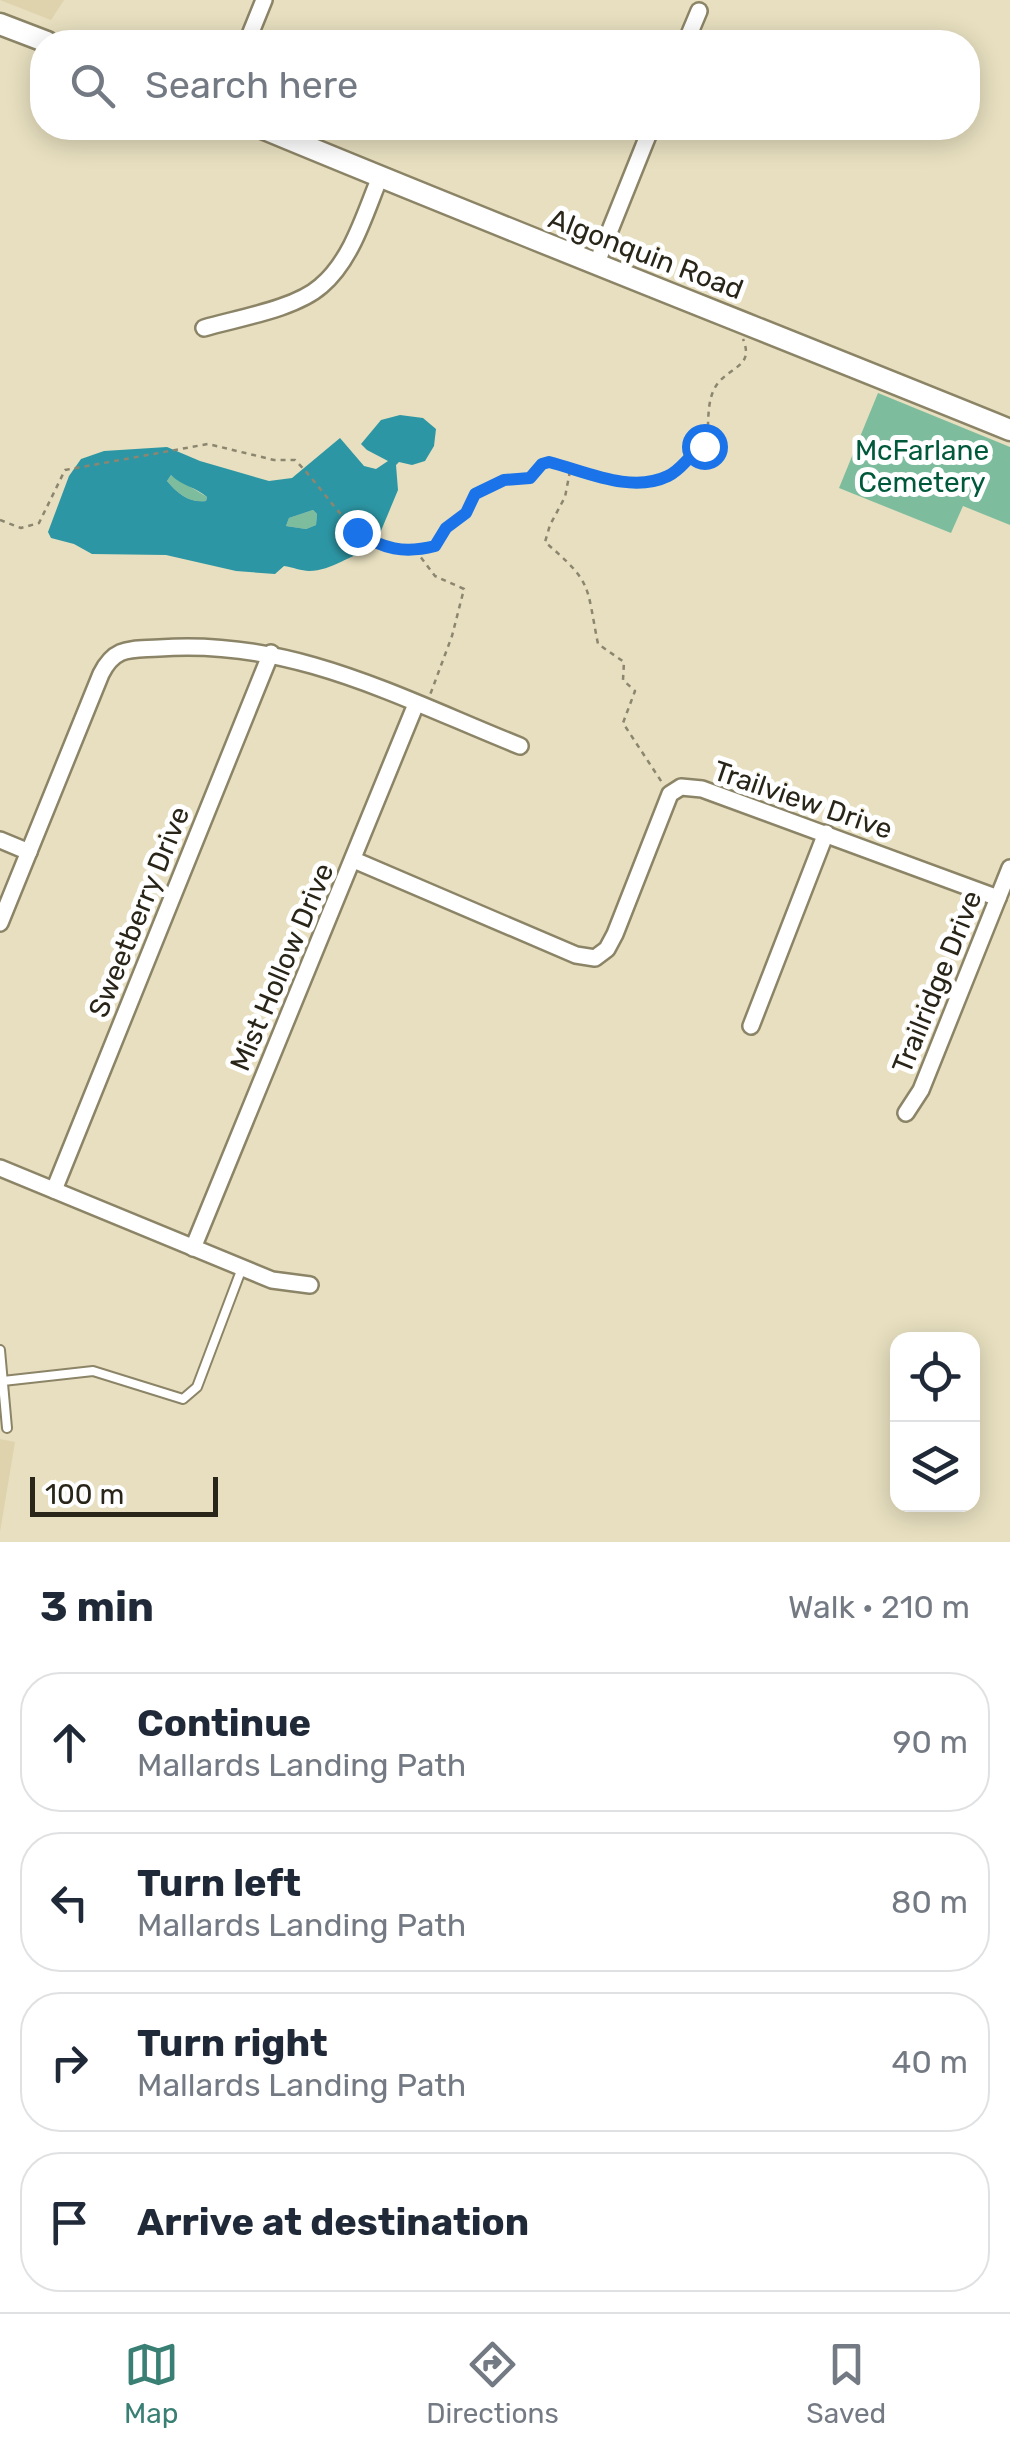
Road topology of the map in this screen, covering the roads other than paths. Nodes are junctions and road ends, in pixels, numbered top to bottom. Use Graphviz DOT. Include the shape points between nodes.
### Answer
graph roads {
  1 [pos="264,0"];
  2 [pos="699,10"];
  3 [pos="0,24"];
  4 [pos="252,30"];
  5 [pos="691,30"];
  6 [pos="30,35"];
  7 [pos="291,140"];
  8 [pos="646,140"];
  9 [pos="380,177"];
  10 [pos="596,265"];
  11 [pos="204,328"];
  12 [pos="1010,430"];
  13 [pos="271,653"];
  14 [pos="421,706"];
  15 [pos="520,746"];
  16 [pos="826,833"];
  17 [pos="0,840"];
  18 [pos="29,852"];
  19 [pos="354,860"];
  20 [pos="1010,868"];
  21 [pos="998,898"];
  22 [pos="0,923"];
  23 [pos="751,1026"];
  24 [pos="906,1113"];
  25 [pos="0,1168"];
  26 [pos="54,1190"];
  27 [pos="193,1248"];
  28 [pos="242,1268"];
  29 [pos="310,1284"];
  30 [pos="0,1350"];
  31 [pos="3,1382"];
  32 [pos="7,1428"];
  1 -- 4 [label="street"];
  2 -- 5 [label="street"];
  3 -- 6 [label="street"];
  7 -- 9 [label="street, Algonquin Road"];
  8 -- 10 [label="street"];
  9 -- 10 [label="street, Algonquin Road"];
  9 -- 11 [label="street" via="349,249 321,287"];
  10 -- 12 [label="street, Algonquin Road"];
  13 -- 14 [label="street"];
  13 -- 18 [label="street" via="200,645 121,651 108,659"];
  13 -- 26 [label="street, Sweetberry Drive"];
  14 -- 15 [label="street"];
  14 -- 19 [label="street, Mist Hollow Drive"];
  16 -- 19 [label="street, Trailview Drive" via="681,787 670,794 615,934 595,958"];
  16 -- 21 [label="street, Trailview Drive"];
  16 -- 23 [label="street"];
  17 -- 18 [label="street"];
  18 -- 22 [label="street"];
  19 -- 27 [label="street, Mist Hollow Drive"];
  20 -- 21 [label="street, Trailridge Drive"];
  21 -- 24 [label="street, Trailridge Drive"];
  25 -- 26 [label="street"];
  26 -- 27 [label="street"];
  27 -- 28 [label="street"];
  28 -- 29 [label="street"];
  28 -- 31 [label="lane" via="196,1387 183,1399 106,1373"];
  30 -- 31 [label="lane"];
  31 -- 32 [label="lane"];
}
